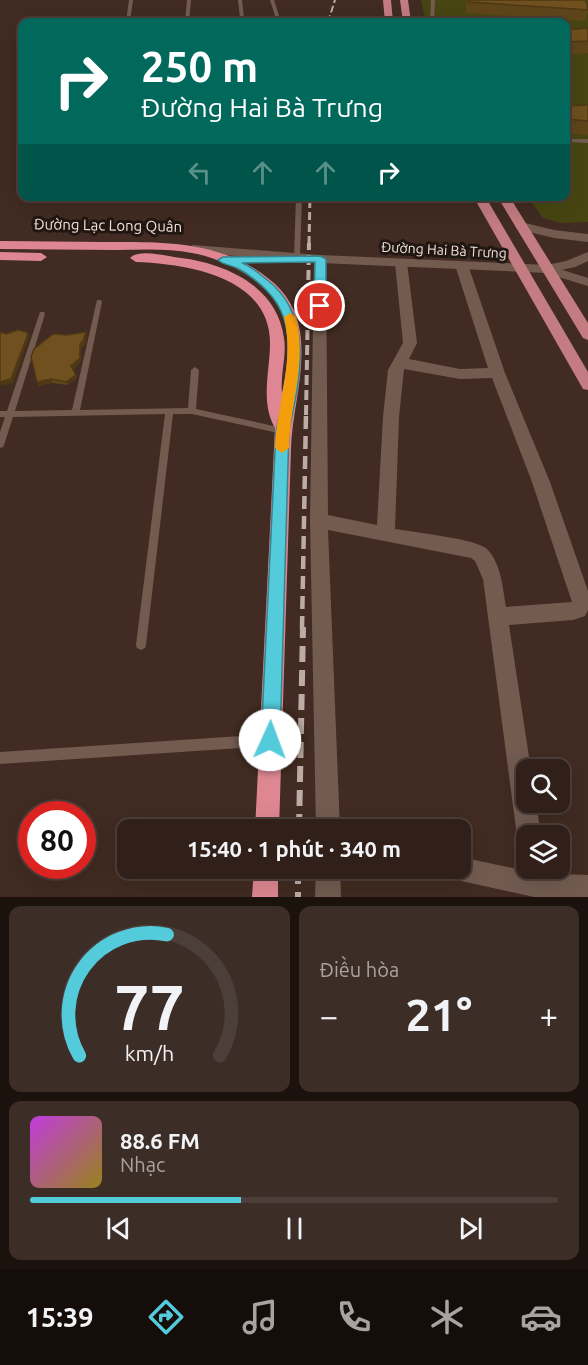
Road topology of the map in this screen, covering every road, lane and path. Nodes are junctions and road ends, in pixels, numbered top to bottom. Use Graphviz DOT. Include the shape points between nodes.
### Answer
graph roads {
  1 [pos="131,0"];
  2 [pos="189,0"];
  3 [pos="240,0"];
  4 [pos="272,0"];
  5 [pos="387,0"];
  6 [pos="404,0"];
  7 [pos="433,0"];
  8 [pos="129,18"];
  9 [pos="188,18"];
  10 [pos="242,18"];
  11 [pos="278,18"];
  12 [pos="389,18"];
  13 [pos="406,18"];
  14 [pos="432,18"];
  15 [pos="570,141"];
  16 [pos="588,141"];
  17 [pos="299,201"];
  18 [pos="482,201"];
  19 [pos="506,201"];
  20 [pos="521,226"];
  21 [pos="588,238"];
  22 [pos="0,245"];
  23 [pos="191,255"];
  24 [pos="0,256"];
  25 [pos="588,256"];
  26 [pos="297,258"];
  27 [pos="320,259"];
  28 [pos="223,260"];
  29 [pos="401,263"];
  30 [pos="462,266"];
  31 [pos="521,268"];
  32 [pos="547,269"];
  33 [pos="588,282"];
  34 [pos="99,302"];
  35 [pos="42,314"];
  36 [pos="583,318"];
  37 [pos="588,335"];
  38 [pos="401,363"];
  39 [pos="195,370"];
  40 [pos="497,373"];
  41 [pos="588,385"];
  42 [pos="169,411"];
  43 [pos="192,411"];
  44 [pos="76,412"];
  45 [pos="0,414"];
  46 [pos="11,414"];
  47 [pos="283,431"];
  48 [pos="0,445"];
  49 [pos="319,520"];
  50 [pos="386,535"];
  51 [pos="497,617"];
  52 [pos="141,645"];
  53 [pos="270,740"];
  54 [pos="0,758"];
  55 [pos="267,819"];
  56 [pos="328,819"];
  57 [pos="527,825"];
  58 [pos="471,872"];
  59 [pos="266,879"];
  60 [pos="328,879"];
  61 [pos="536,884"];
  62 [pos="588,887"];
  63 [pos="265,897"];
  64 [pos="328,897"];
  1 -- 8 [label="lane"];
  2 -- 9 [label="lane"];
  3 -- 10 [label="lane"];
  4 -- 11 [label="lane"];
  5 -- 12 [label="main road"];
  6 -- 13 [label="main road"];
  7 -- 14 [label="lane"];
  15 -- 16 [label="lane"];
  17 -- 26 [label="lane"];
  18 -- 31 [label="main road"];
  19 -- 20 [label="main road"];
  20 -- 21 [label="street"];
  20 -- 32 [label="main road"];
  22 -- 23 [label="highway, Đường Lạc Long Quân" via="153,246"];
  23 -- 24 [label="highway, Đường Lạc Long Quân"];
  23 -- 26 [label="street, Đường Hai Bà Trưng"];
  23 -- 28 [label="highway, Đường Lạc Long Quân"];
  23 -- 47 [label="highway, Đường Lạc Long Quân" via="232,276 258,296 271,318 277,337 273,387"];
  25 -- 32 [label="street, Đường Hai Bà Trưng"];
  26 -- 27 [label="street, Đường Hai Bà Trưng"];
  26 -- 28 [label="street, Đường Hai Bà Trưng"];
  27 -- 29 [label="street, Đường Hai Bà Trưng"];
  27 -- 49 [label="street"];
  28 -- 47 [label="highway, Đường Lạc Long Quân" via="243,267 273,289 289,314 294,336 292,388"];
  29 -- 30 [label="street, Đường Hai Bà Trưng"];
  29 -- 38 [label="street" via="410,344"];
  30 -- 31 [label="street, Đường Hai Bà Trưng"];
  30 -- 40 [label="street"];
  31 -- 32 [label="street, Đường Hai Bà Trưng"];
  31 -- 41 [label="main road"];
  32 -- 33 [label="street"];
  32 -- 36 [label="main road"];
  34 -- 44 [label="lane"];
  35 -- 46 [label="lane"];
  36 -- 37 [label="main road"];
  38 -- 40 [label="street" via="460,374"];
  38 -- 50 [label="street" via="396,370 391,417"];
  39 -- 43 [label="lane"];
  40 -- 51 [label="street" via="582,602 573,611"];
  42 -- 43 [label="lane"];
  42 -- 44 [label="lane"];
  42 -- 52 [label="lane"];
  43 -- 47 [label="lane"];
  44 -- 46 [label="lane"];
  45 -- 46 [label="lane"];
  46 -- 48 [label="lane"];
  47 -- 53 [label="highway, Đường Lạc Long Quân"];
  49 -- 50 [label="street"];
  49 -- 56 [label="street"];
  50 -- 51 [label="street" via="474,551 482,556 492,579"];
  51 -- 57 [label="street"];
  53 -- 54 [label="lane"];
  53 -- 55 [label="highway, Đường Lạc Long Quân"];
  58 -- 61 [label="street"];
  59 -- 63 [label="highway"];
  60 -- 64 [label="street"];
  61 -- 62 [label="street"];
}
